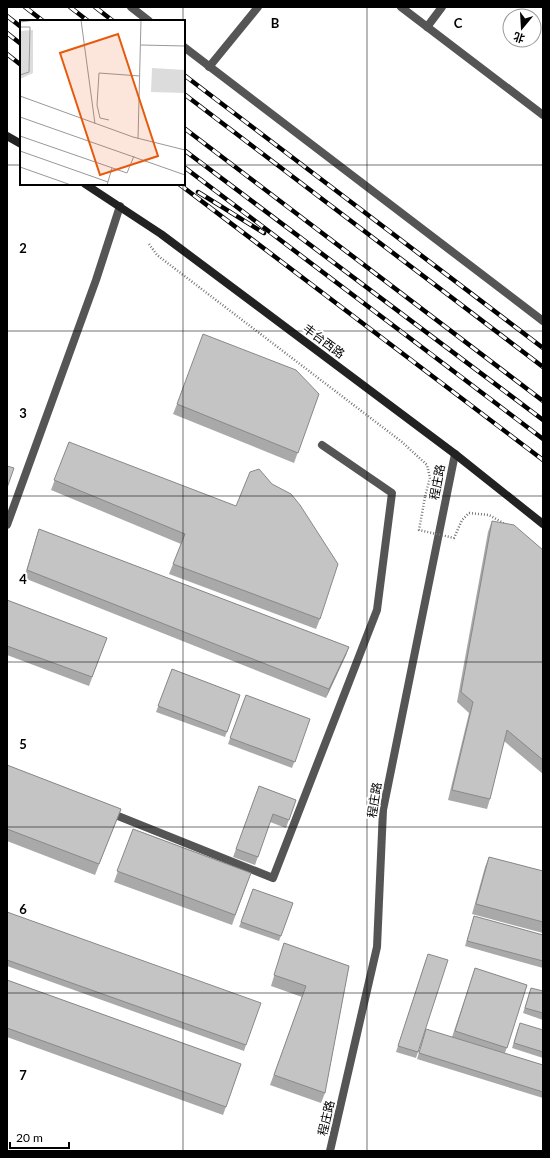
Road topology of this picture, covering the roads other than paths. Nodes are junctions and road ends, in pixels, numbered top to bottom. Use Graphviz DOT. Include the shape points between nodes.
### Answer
graph roads {
  1 [pos="131,7"];
  2 [pos="258,7"];
  3 [pos="401,7"];
  4 [pos="442,7"];
  5 [pos="148,20"];
  6 [pos="427,27"];
  7 [pos="185,48"];
  8 [pos="209,67"];
  9 [pos="543,114"];
  10 [pos="7,136"];
  11 [pos="20,143"];
  12 [pos="87,185"];
  13 [pos="120,206"];
  14 [pos="543,320"];
  15 [pos="322,445"];
  16 [pos="455,454"];
  17 [pos="543,524"];
  18 [pos="7,525"];
  19 [pos="103,810"];
  20 [pos="330,1151"];
  1 -- 5 [label="street"];
  2 -- 8 [label="street"];
  3 -- 6 [label="street"];
  4 -- 6 [label="street"];
  6 -- 9 [label="street"];
  7 -- 8 [label="street"];
  8 -- 14 [label="street"];
  10 -- 11 [label="main road"];
  12 -- 13 [label="main road, 丰台西路"];
  13 -- 16 [label="main road, 丰台西路" via="168,239"];
  13 -- 18 [label="street" via="96,280"];
  15 -- 19 [label="street" via="392,493 377,610 272,878"];
  16 -- 17 [label="main road, 丰台西路"];
  16 -- 20 [label="street, 程庄路" via="383,810 376,947"];
}
